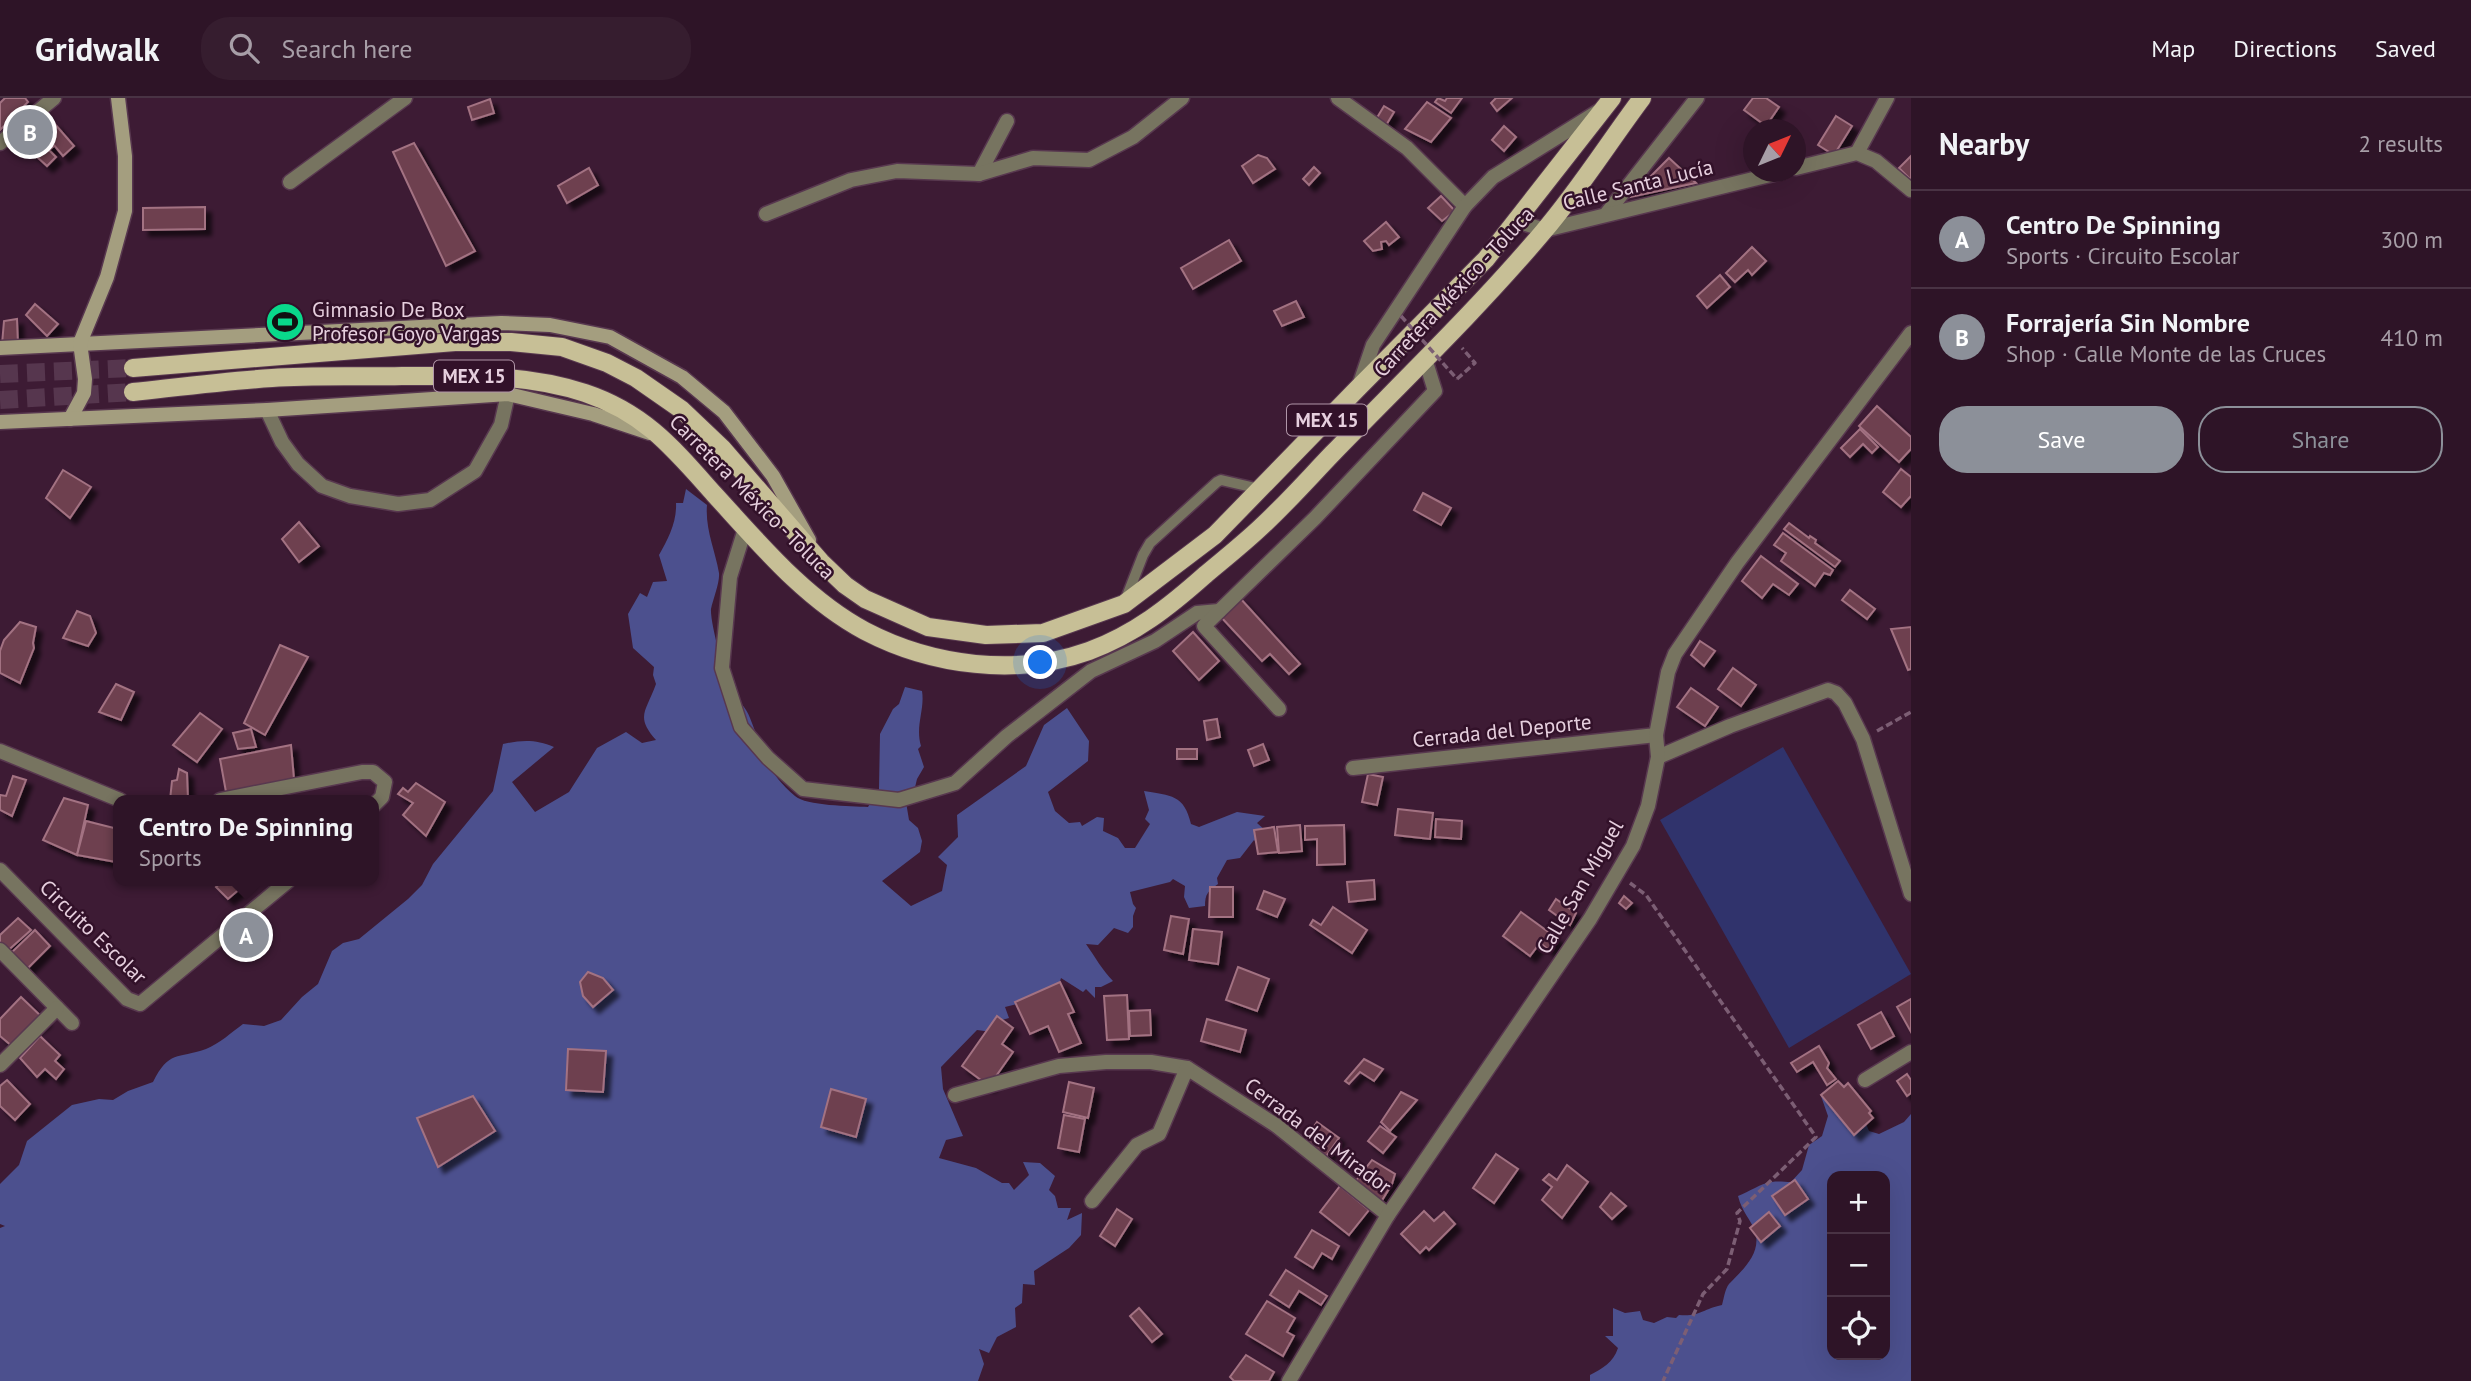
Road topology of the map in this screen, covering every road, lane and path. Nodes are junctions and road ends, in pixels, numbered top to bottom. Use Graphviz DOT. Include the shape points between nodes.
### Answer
graph roads {
  1 [pos="54,98"];
  2 [pos="119,98"];
  3 [pos="405,98"];
  4 [pos="1182,98"];
  5 [pos="1338,98"];
  6 [pos="1642,98"];
  7 [pos="1697,98"];
  8 [pos="1887,98"];
  9 [pos="1609,102"];
  10 [pos="1007,121"];
  11 [pos="0,143"];
  12 [pos="1857,153"];
  13 [pos="1806,166"];
  14 [pos="979,174"];
  15 [pos="1743,181"];
  16 [pos="290,182"];
  17 [pos="1911,190"];
  18 [pos="1465,206"];
  19 [pos="766,214"];
  20 [pos="1607,214"];
  21 [pos="1516,221"];
  22 [pos="1545,230"];
  23 [pos="1401,316"];
  24 [pos="1911,333"];
  25 [pos="1449,334"];
  26 [pos="80,343"];
  27 [pos="2,349"];
  28 [pos="1424,359"];
  29 [pos="133,368"];
  30 [pos="1359,387"];
  31 [pos="133,392"];
  32 [pos="508,394"];
  33 [pos="267,410"];
  34 [pos="70,419"];
  35 [pos="0,422"];
  36 [pos="661,436"];
  37 [pos="1260,489"];
  38 [pos="746,528"];
  39 [pos="821,562"];
  40 [pos="1124,604"];
  41 [pos="1220,611"];
  42 [pos="1279,709"];
  43 [pos="1911,712"];
  44 [pos="1656,734"];
  45 [pos="1863,739"];
  46 [pos="0,751"];
  47 [pos="1658,757"];
  48 [pos="1353,768"];
  49 [pos="245,795"];
  50 [pos="113,797"];
  51 [pos="379,800"];
  52 [pos="0,870"];
  53 [pos="1617,873"];
  54 [pos="283,886"];
  55 [pos="1911,894"];
  56 [pos="0,950"];
  57 [pos="57,1008"];
  58 [pos="72,1023"];
  59 [pos="1911,1052"];
  60 [pos="0,1065"];
  61 [pos="1187,1068"];
  62 [pos="1865,1080"];
  63 [pos="955,1096"];
  64 [pos="1093,1201"];
  65 [pos="1388,1215"];
  66 [pos="1289,1381"];
  67 [pos="1663,1381"];
  1 -- 11 [label="street"];
  2 -- 26 [label="street" via="125,211 107,277"];
  3 -- 16 [label="street"];
  4 -- 14 [label="street" via="1133,137 1089,160 1033,158"];
  5 -- 18 [label="street" via="1407,148"];
  6 -- 22 [label="main road, Carretera México - Toluca / MEX 15"];
  7 -- 20 [label="street"];
  8 -- 12 [label="street"];
  9 -- 18 [label="street" via="1493,177"];
  9 -- 21 [label="main road, Carretera México - Toluca / MEX 15"];
  10 -- 14 [label="street"];
  12 -- 13 [label="street"];
  12 -- 17 [label="street" via="1876,161"];
  14 -- 19 [label="street" via="897,171 851,180"];
  15 -- 20 [label="street, Calle Santa Lucía"];
  18 -- 30 [label="street" via="1373,345"];
  20 -- 22 [label="street, Calle Santa Lucía"];
  21 -- 22 [label="street"];
  21 -- 30 [label="main road, Carretera México - Toluca / MEX 15" via="1486,259"];
  22 -- 25 [label="main road, Carretera México - Toluca / MEX 15"];
  23 -- 25 [label="path, bridge" via="1457,379 1475,363"];
  24 -- 44 [label="street, Calle San Miguel" via="1675,654"];
  25 -- 28 [label="main road, Carretera México - Toluca / MEX 15"];
  26 -- 27 [label="street"];
  26 -- 34 [label="street" via="84,393"];
  26 -- 39 [label="street" via="501,323 550,325 610,337 682,377 723,412 773,476"];
  28 -- 38 [label="main road, Carretera México - Toluca / MEX 15" via="1261,527 1158,616 1095,648 1057,660 971,663 905,649 861,629 812,595"];
  28 -- 41 [label="street" via="1435,391"];
  29 -- 39 [label="main road, Carretera México - Toluca / MEX 15" via="455,342 562,347 607,363 682,410 722,448"];
  30 -- 37 [label="main road, Carretera México - Toluca / MEX 15"];
  31 -- 36 [label="main road, Carretera México - Toluca / MEX 15" via="273,378 509,377 587,393 629,413"];
  32 -- 33 [label="street"];
  32 -- 33 [label="street" via="501,425 475,471 430,500 398,505 322,486 282,442"];
  32 -- 36 [label="street"];
  33 -- 34 [label="street"];
  34 -- 35 [label="street"];
  36 -- 38 [label="main road, Carretera México - Toluca / MEX 15"];
  37 -- 40 [label="main road, Carretera México - Toluca / MEX 15" via="1215,536"];
  37 -- 40 [label="lane" via="1217,482 1150,543"];
  38 -- 41 [label="street" via="730,578 722,668 741,727 803,789 899,800 954,783 1091,671 1155,642 1197,613"];
  39 -- 40 [label="main road, Carretera México - Toluca / MEX 15" via="865,598 928,627 967,634 1043,633"];
  41 -- 42 [label="street" via="1204,626"];
  43 -- 45 [label="path"];
  44 -- 47 [label="street, Calle San Miguel"];
  44 -- 48 [label="street, Cerrada del Deporte"];
  45 -- 47 [label="street" via="1845,702 1828,690"];
  45 -- 55 [label="street"];
  46 -- 50 [label="street"];
  47 -- 53 [label="street, Calle San Miguel" via="1648,806"];
  49 -- 51 [label="street" via="373,772 385,782"];
  52 -- 54 [label="street, Circuito Escolar" via="127,999 140,1004"];
  53 -- 65 [label="street, Calle San Miguel"];
  53 -- 67 [label="path" via="1646,895 1816,1137 1737,1213 1740,1221 1727,1269 1703,1294"];
  56 -- 57 [label="street"];
  57 -- 58 [label="street"];
  57 -- 60 [label="street"];
  59 -- 62 [label="street"];
  61 -- 63 [label="street, Cerrada del Mirador" via="1151,1062 1059,1066"];
  61 -- 64 [label="street" via="1159,1134 1137,1145"];
  61 -- 65 [label="street, Cerrada del Mirador" via="1277,1126"];
  65 -- 66 [label="street, Calle San Miguel"];
}
